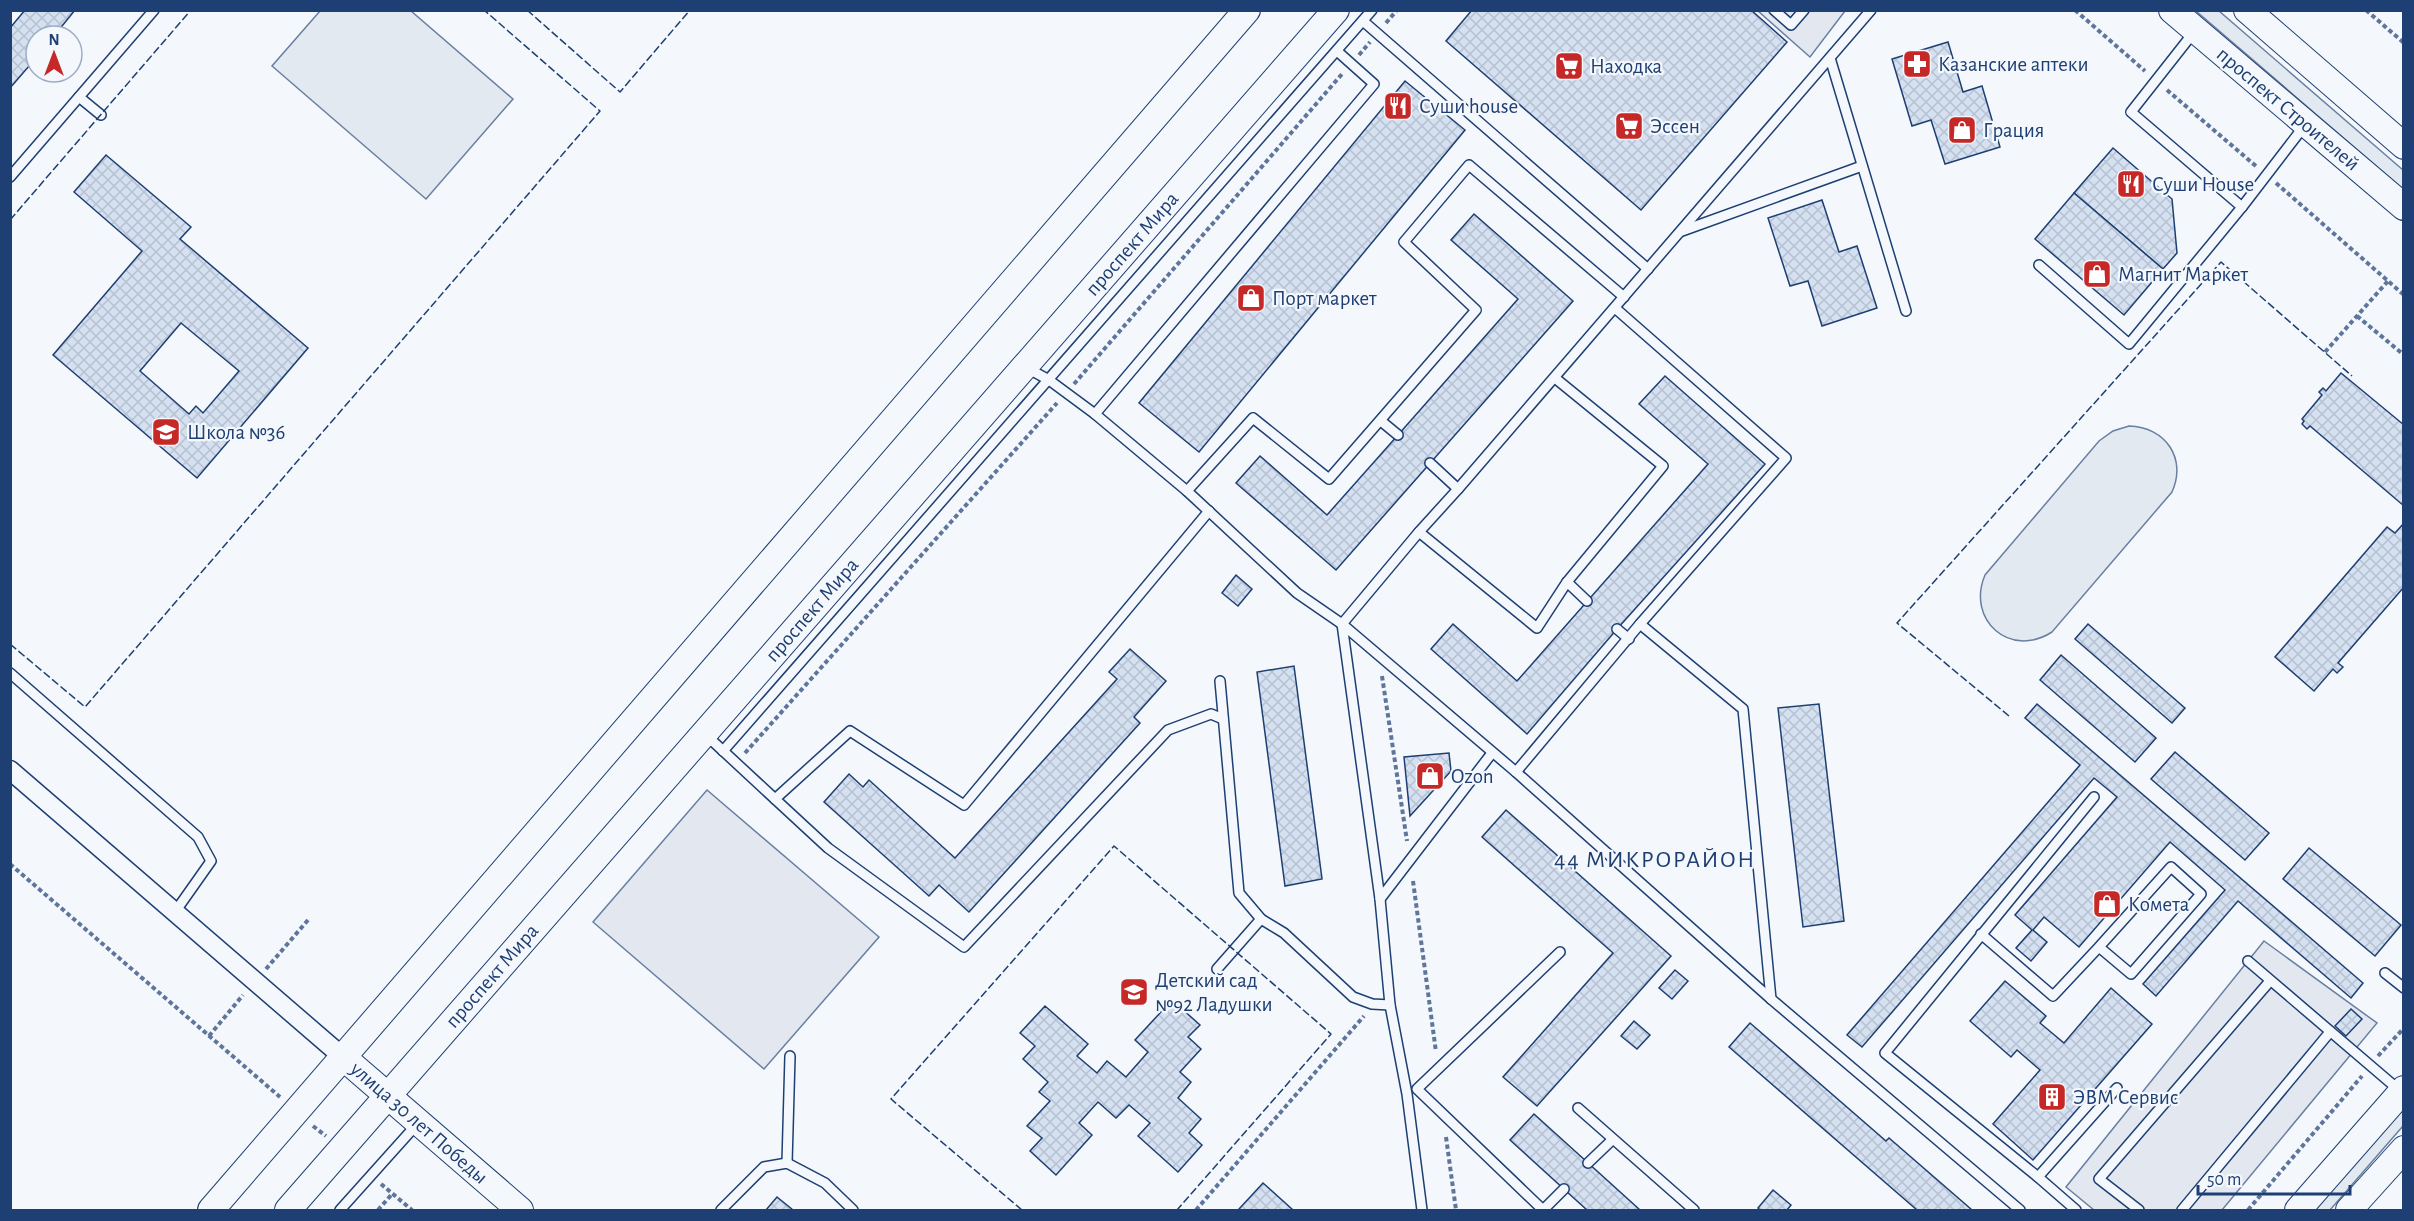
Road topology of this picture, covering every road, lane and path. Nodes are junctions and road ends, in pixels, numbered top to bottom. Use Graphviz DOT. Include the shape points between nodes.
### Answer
graph roads {
  1 [pos="154,10"];
  2 [pos="1247,10"];
  3 [pos="1336,10"];
  4 [pos="1372,10"];
  5 [pos="1774,10"];
  6 [pos="1804,10"];
  7 [pos="1871,10"];
  8 [pos="2075,10"];
  9 [pos="2172,10"];
  10 [pos="2247,10"];
  11 [pos="2366,10"];
  12 [pos="1363,21"];
  13 [pos="2195,30"];
  14 [pos="2403,43"];
  15 [pos="1336,51"];
  16 [pos="1830,58"];
  17 [pos="2156,80"];
  18 [pos="79,98"];
  19 [pos="101,115"];
  20 [pos="2306,124"];
  21 [pos="2403,146"];
  22 [pos="1862,166"];
  23 [pos="2267,176"];
  24 [pos="10,177"];
  25 [pos="2242,207"];
  26 [pos="2403,207"];
  27 [pos="1680,232"];
  28 [pos="2039,265"];
  29 [pos="1648,270"];
  30 [pos="2388,281"];
  31 [pos="2403,295"];
  32 [pos="1624,297"];
  33 [pos="1615,308"];
  34 [pos="1906,310"];
  35 [pos="2357,316"];
  36 [pos="2325,352"];
  37 [pos="2403,355"];
  38 [pos="1025,366"];
  39 [pos="1555,378"];
  40 [pos="1049,380"];
  41 [pos="1095,414"];
  42 [pos="1380,421"];
  43 [pos="1398,435"];
  44 [pos="1430,463"];
  45 [pos="1458,489"];
  46 [pos="1187,491"];
  47 [pos="1209,511"];
  48 [pos="1419,532"];
  49 [pos="1567,582"];
  50 [pos="1587,601"];
  51 [pos="1342,624"];
  52 [pos="1640,624"];
  53 [pos="1617,629"];
  54 [pos="1629,639"];
  55 [pos="1379,656"];
  56 [pos="10,673"];
  57 [pos="1220,681"];
  58 [pos="1223,719"];
  59 [pos="704,733"];
  60 [pos="723,750"];
  61 [pos="1492,753"];
  62 [pos="10,770"];
  63 [pos="1516,772"];
  64 [pos="2094,797"];
  65 [pos="775,799"];
  66 [pos="1410,860"];
  67 [pos="10,864"];
  68 [pos="1380,899"];
  69 [pos="175,912"];
  70 [pos="1262,919"];
  71 [pos="1982,934"];
  72 [pos="2098,947"];
  73 [pos="1560,952"];
  74 [pos="2248,961"];
  75 [pos="1217,969"];
  76 [pos="2385,973"];
  77 [pos="2270,981"];
  78 [pos="2403,988"];
  79 [pos="1771,999"];
  80 [pos="1372,1004"];
  81 [pos="1390,1005"];
  82 [pos="2403,1028"];
  83 [pos="2330,1032"];
  84 [pos="790,1056"];
  85 [pos="344,1058"];
  86 [pos="2370,1066"];
  87 [pos="1438,1069"];
  88 [pos="1417,1089"];
  89 [pos="2117,1089"];
  90 [pos="2402,1090"];
  91 [pos="1407,1094"];
  92 [pos="387,1095"];
  93 [pos="1578,1108"];
  94 [pos="297,1112"];
  95 [pos="1444,1114"];
  96 [pos="418,1122"];
  97 [pos="1612,1140"];
  98 [pos="341,1149"];
  99 [pos="2403,1149"];
  100 [pos="787,1163"];
  101 [pos="1588,1163"];
  102 [pos="371,1175"];
  103 [pos="2038,1177"];
  104 [pos="1564,1189"];
  105 [pos="392,1194"];
  106 [pos="211,1210"];
  107 [pos="288,1210"];
  108 [pos="340,1210"];
  109 [pos="378,1210"];
  110 [pos="412,1210"];
  111 [pos="520,1210"];
  112 [pos="721,1210"];
  113 [pos="853,1210"];
  114 [pos="1196,1210"];
  115 [pos="1422,1210"];
  116 [pos="1456,1210"];
  117 [pos="1543,1210"];
  118 [pos="1694,1210"];
  119 [pos="2020,1210"];
  120 [pos="2076,1210"];
  121 [pos="2139,1210"];
  122 [pos="2182,1210"];
  123 [pos="2247,1210"];
  124 [pos="2298,1210"];
  125 [pos="2349,1210"];
  1 -- 18 [label="lane"];
  2 -- 85 [label="street"];
  3 -- 38 [label="street, проспект Мира"];
  4 -- 12 [label="lane"];
  5 -- 6 [label="lane" via="1791,26"];
  7 -- 16 [label="lane"];
  8 -- 17 [label="path"];
  9 -- 13 [label="street, проспект Строителей"];
  10 -- 21 [label="street"];
  11 -- 14 [label="path"];
  12 -- 15 [label="lane"];
  12 -- 29 [label="lane"];
  13 -- 17 [label="lane"];
  13 -- 20 [label="street, проспект Строителей"];
  15 -- 40 [label="lane"];
  15 -- 41 [label="lane" via="1374,84"];
  16 -- 22 [label="lane"];
  16 -- 27 [label="lane"];
  17 -- 23 [label="path"];
  17 -- 25 [label="lane" via="2131,112"];
  18 -- 19 [label="lane"];
  18 -- 24 [label="lane"];
  20 -- 23 [label="lane"];
  20 -- 26 [label="street, проспект Строителей"];
  22 -- 27 [label="lane"];
  22 -- 34 [label="lane"];
  23 -- 25 [label="lane"];
  23 -- 30 [label="path"];
  25 -- 28 [label="lane" via="2129,344"];
  27 -- 29 [label="lane"];
  29 -- 32 [label="lane"];
  30 -- 31 [label="path"];
  30 -- 35 [label="path"];
  32 -- 33 [label="lane"];
  32 -- 42 [label="lane" via="1469,165 1404,242 1476,310"];
  33 -- 39 [label="lane"];
  33 -- 52 [label="lane" via="1786,458"];
  35 -- 36 [label="path"];
  35 -- 37 [label="path"];
  38 -- 40 [label="lane"];
  38 -- 59 [label="street, проспект Мира"];
  39 -- 45 [label="lane"];
  39 -- 49 [label="lane" via="1663,466"];
  40 -- 41 [label="lane"];
  40 -- 60 [label="lane"];
  41 -- 46 [label="lane"];
  42 -- 43 [label="lane"];
  42 -- 46 [label="lane" via="1329,479 1253,418"];
  44 -- 45 [label="lane"];
  45 -- 48 [label="lane"];
  46 -- 47 [label="lane"];
  47 -- 51 [label="lane" via="1297,593"];
  47 -- 65 [label="lane" via="963,805 850,731"];
  48 -- 49 [label="lane" via="1537,628"];
  48 -- 51 [label="lane"];
  49 -- 50 [label="lane"];
  51 -- 55 [label="lane"];
  51 -- 68 [label="lane"];
  52 -- 54 [label="lane"];
  52 -- 79 [label="lane" via="1743,709"];
  53 -- 54 [label="lane"];
  54 -- 63 [label="lane"];
  55 -- 61 [label="lane"];
  55 -- 66 [label="path"];
  56 -- 69 [label="lane" via="198,837 211,861"];
  57 -- 58 [label="lane"];
  58 -- 65 [label="lane" via="1211,714 1168,730 964,947 828,849"];
  58 -- 70 [label="lane" via="1239,893"];
  59 -- 60 [label="lane"];
  59 -- 92 [label="street, проспект Мира"];
  60 -- 65 [label="lane"];
  61 -- 63 [label="lane"];
  61 -- 66 [label="lane"];
  62 -- 69 [label="street"];
  63 -- 79 [label="lane"];
  64 -- 71 [label="lane"];
  66 -- 68 [label="lane"];
  66 -- 87 [label="path"];
  67 -- 94 [label="path"];
  68 -- 81 [label="lane"];
  69 -- 85 [label="street"];
  70 -- 75 [label="lane"];
  70 -- 80 [label="lane" via="1284,933 1353,997"];
  71 -- 72 [label="lane" via="2053,996"];
  71 -- 103 [label="lane" via="1884,1053"];
  72 -- 72 [label="lane" via="2131,974 2201,894 2170,867"];
  73 -- 87 [label="lane"];
  74 -- 77 [label="lane"];
  76 -- 78 [label="lane"];
  77 -- 83 [label="lane"];
  77 -- 121 [label="lane" via="2099,1179"];
  79 -- 119 [label="lane"];
  80 -- 81 [label="lane"];
  80 -- 114 [label="path"];
  81 -- 91 [label="lane"];
  82 -- 86 [label="path"];
  83 -- 86 [label="lane"];
  83 -- 122 [label="lane"];
  84 -- 100 [label="lane"];
  85 -- 92 [label="street, улица 30 лет Победы"];
  85 -- 94 [label="street"];
  86 -- 90 [label="lane"];
  86 -- 123 [label="path"];
  87 -- 88 [label="lane"];
  88 -- 91 [label="lane"];
  88 -- 95 [label="lane"];
  89 -- 103 [label="lane"];
  90 -- 124 [label="street"];
  91 -- 115 [label="lane"];
  92 -- 96 [label="street, улица 30 лет Победы"];
  92 -- 98 [label="street, проспект Мира"];
  93 -- 97 [label="lane"];
  94 -- 98 [label="path"];
  94 -- 106 [label="street"];
  95 -- 116 [label="path"];
  95 -- 117 [label="lane"];
  96 -- 102 [label="lane"];
  96 -- 111 [label="street, улица 30 лет Победы"];
  97 -- 101 [label="lane"];
  97 -- 118 [label="lane"];
  98 -- 107 [label="street, проспект Мира"];
  99 -- 125 [label="street"];
  100 -- 112 [label="lane" via="764,1167"];
  100 -- 113 [label="lane" via="825,1183"];
  102 -- 105 [label="path"];
  102 -- 108 [label="lane"];
  103 -- 120 [label="lane"];
  104 -- 117 [label="lane"];
  105 -- 109 [label="path"];
  105 -- 110 [label="path"];
}
